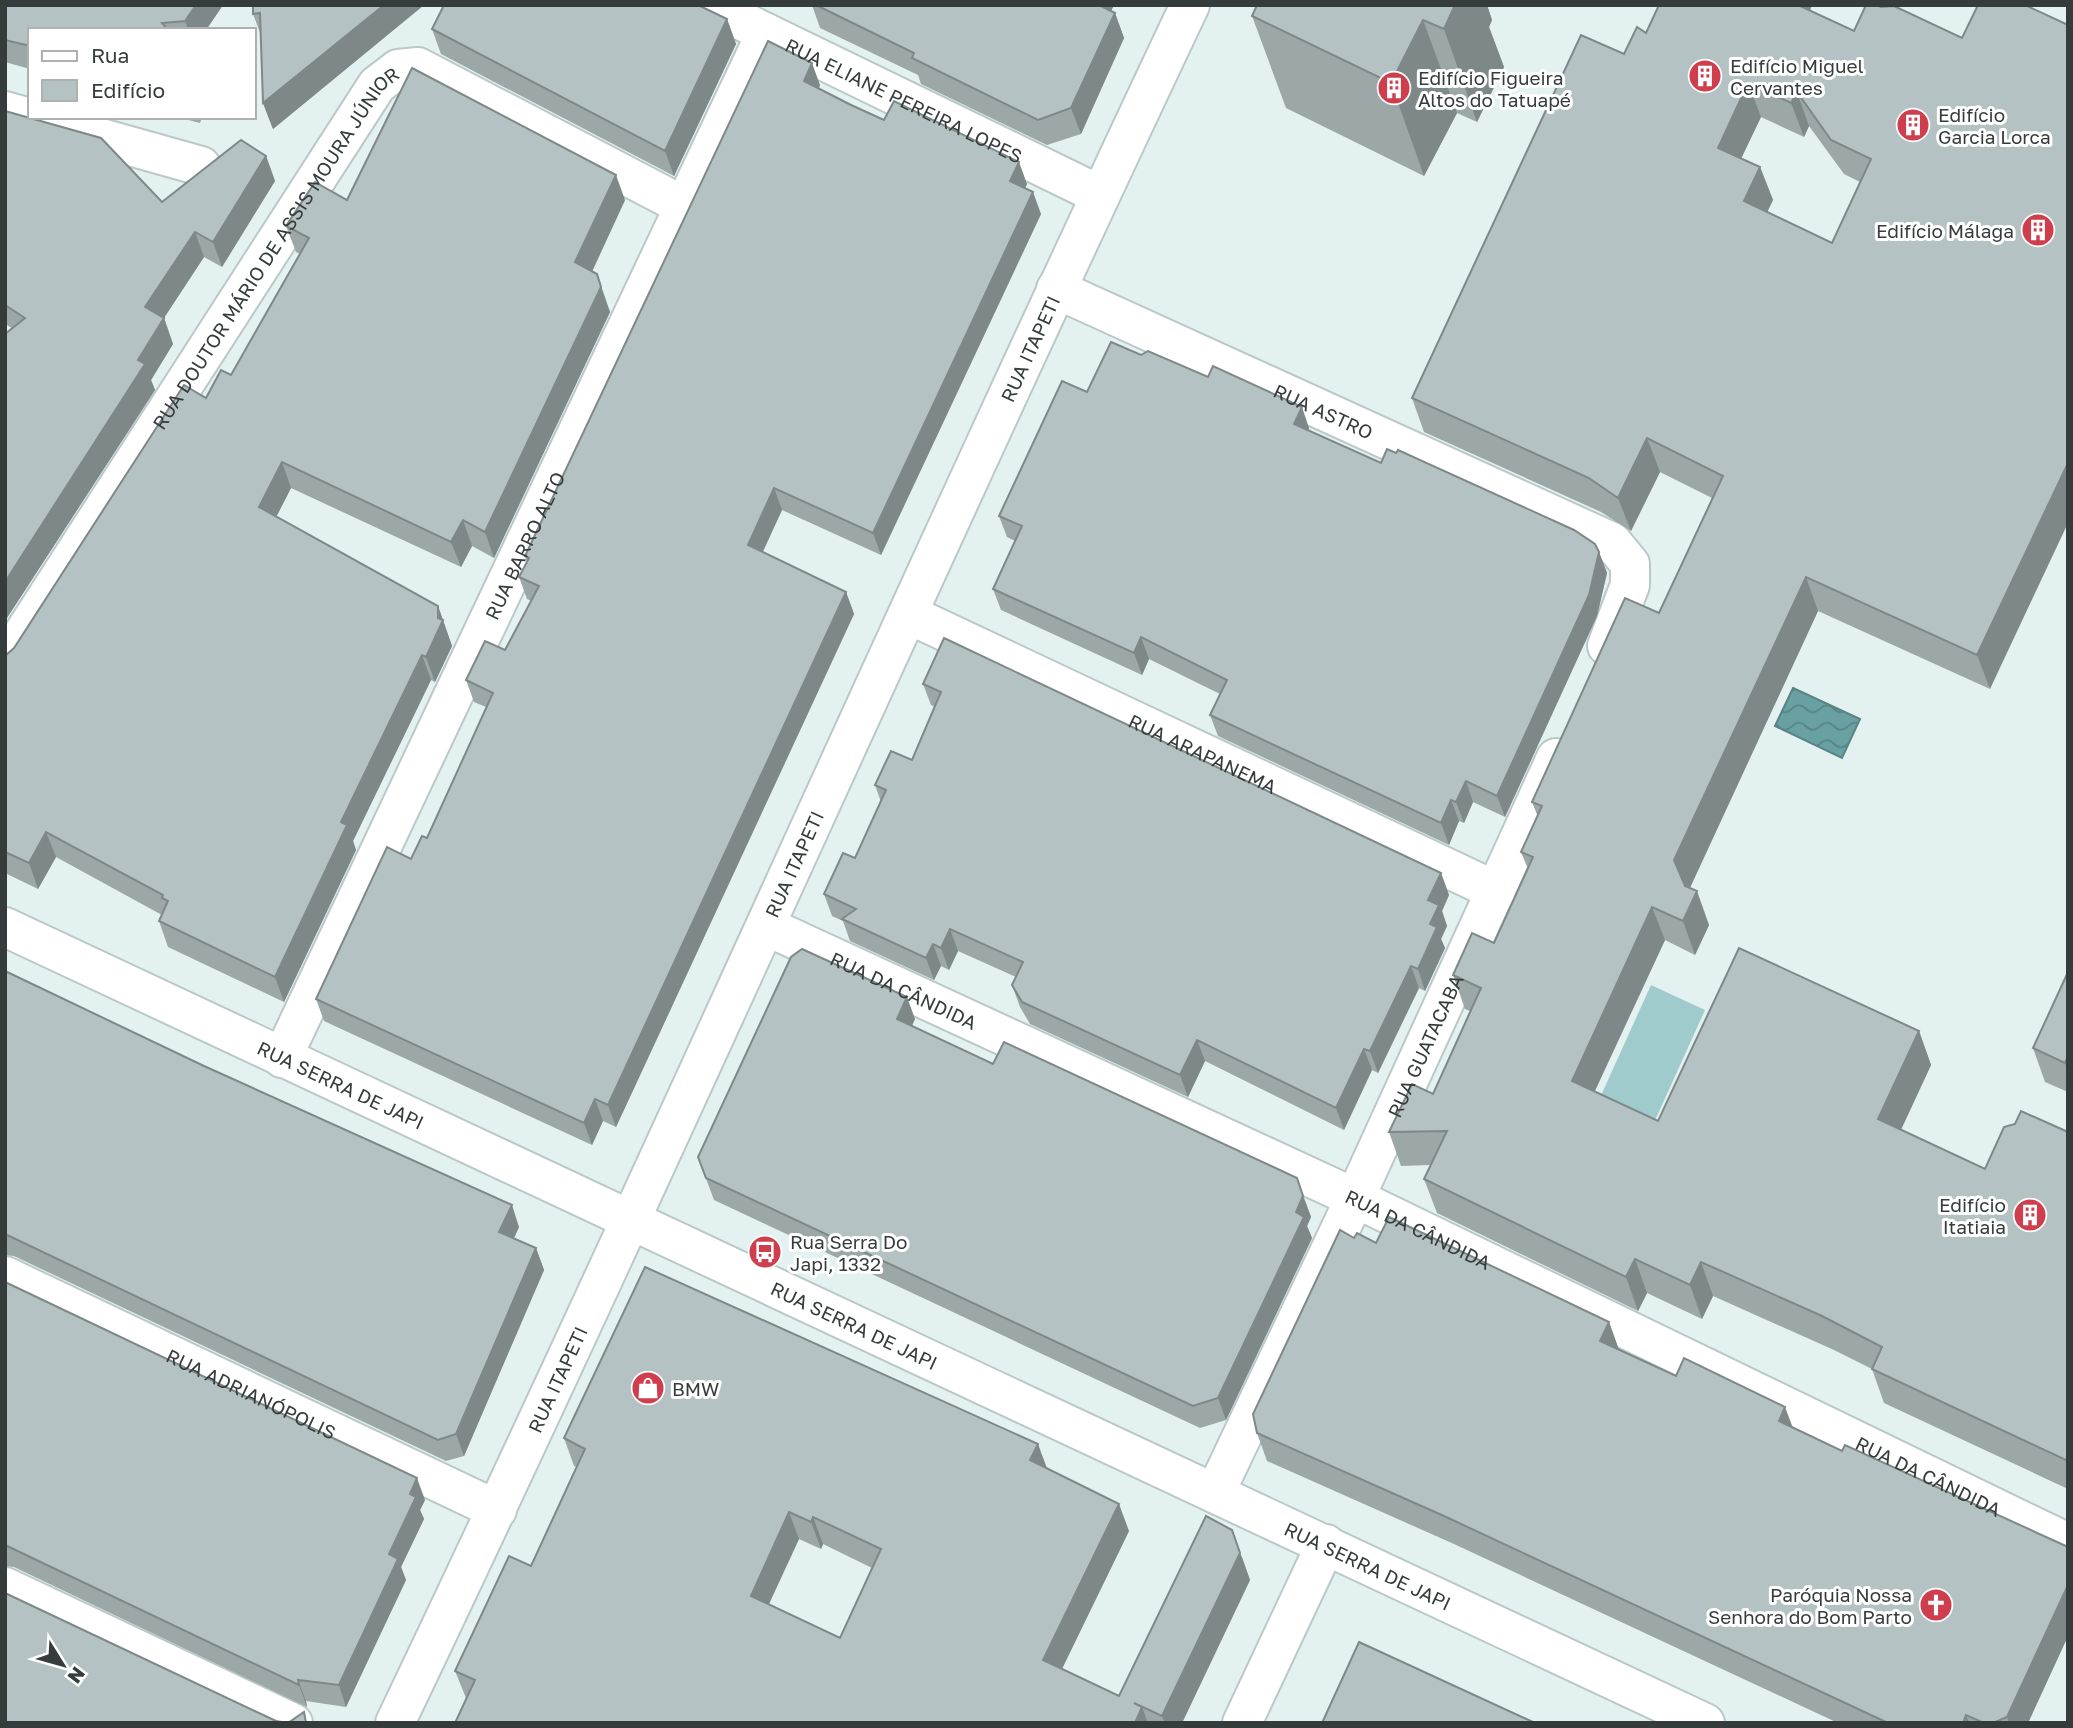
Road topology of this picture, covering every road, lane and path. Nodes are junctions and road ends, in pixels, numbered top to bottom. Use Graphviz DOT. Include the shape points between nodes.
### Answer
graph roads {
  1 [pos="709,5"];
  2 [pos="1190,5"];
  3 [pos="765,33"];
  4 [pos="5,111"];
  5 [pos="28,117"];
  6 [pos="34,119"];
  7 [pos="201,166"];
  8 [pos="1100,195"];
  9 [pos="684,206"];
  10 [pos="1056,289"];
  11 [pos="908,614"];
  12 [pos="5,662"];
  13 [pos="1594,674"];
  14 [pos="1571,725"];
  15 [pos="1496,891"];
  16 [pos="766,926"];
  17 [pos="5,927"];
  18 [pos="282,1058"];
  19 [pos="1355,1198"];
  20 [pos="631,1221"];
  21 [pos="5,1276"];
  22 [pos="1215,1493"];
  23 [pos="497,1510"];
  24 [pos="2068,1543"];
  25 [pos="1326,1544"];
  26 [pos="5,1587"];
  27 [pos="293,1723"];
  28 [pos="395,1723"];
  29 [pos="1242,1723"];
  30 [pos="1705,1723"];
  1 -- 3 [label="street, RUA ELIANE PEREIRA LOPES"];
  2 -- 8 [label="street, RUA ITAPETI"];
  3 -- 8 [label="street, RUA ELIANE PEREIRA LOPES"];
  3 -- 9 [label="street, RUA BARRO ALTO"];
  4 -- 5 [label="street"];
  6 -- 7 [label="street"];
  8 -- 10 [label="street, RUA ITAPETI"];
  9 -- 12 [label="street, RUA DOUTOR MÁRIO DE ASSIS MOURA JÚNIOR" via="418,67 398,69 377,85"];
  9 -- 18 [label="street, RUA BARRO ALTO"];
  10 -- 11 [label="street, RUA ITAPETI"];
  10 -- 13 [label="street, RUA ASTRO" via="1612,542 1630,564 1630,585"];
  11 -- 15 [label="street, RUA ARAPANEMA"];
  11 -- 16 [label="street, RUA ITAPETI"];
  14 -- 15 [label="street, RUA GUATACABA"];
  15 -- 19 [label="street, RUA GUATACABA"];
  16 -- 19 [label="street, RUA DA CÂNDIDA"];
  16 -- 20 [label="street, RUA ITAPETI"];
  17 -- 18 [label="street, RUA SERRA DE JAPI"];
  18 -- 20 [label="street, RUA SERRA DE JAPI"];
  19 -- 22 [label="street, RUA GUATACABA"];
  19 -- 24 [label="street, RUA DA CÂNDIDA"];
  20 -- 22 [label="street, RUA SERRA DE JAPI"];
  20 -- 23 [label="street, RUA ITAPETI"];
  21 -- 23 [label="street, RUA ADRIANÓPOLIS"];
  22 -- 25 [label="street, RUA SERRA DE JAPI"];
  23 -- 28 [label="street, RUA ITAPETI"];
  25 -- 29 [label="street"];
  25 -- 30 [label="street, RUA SERRA DE JAPI"];
  26 -- 27 [label="street"];
}
